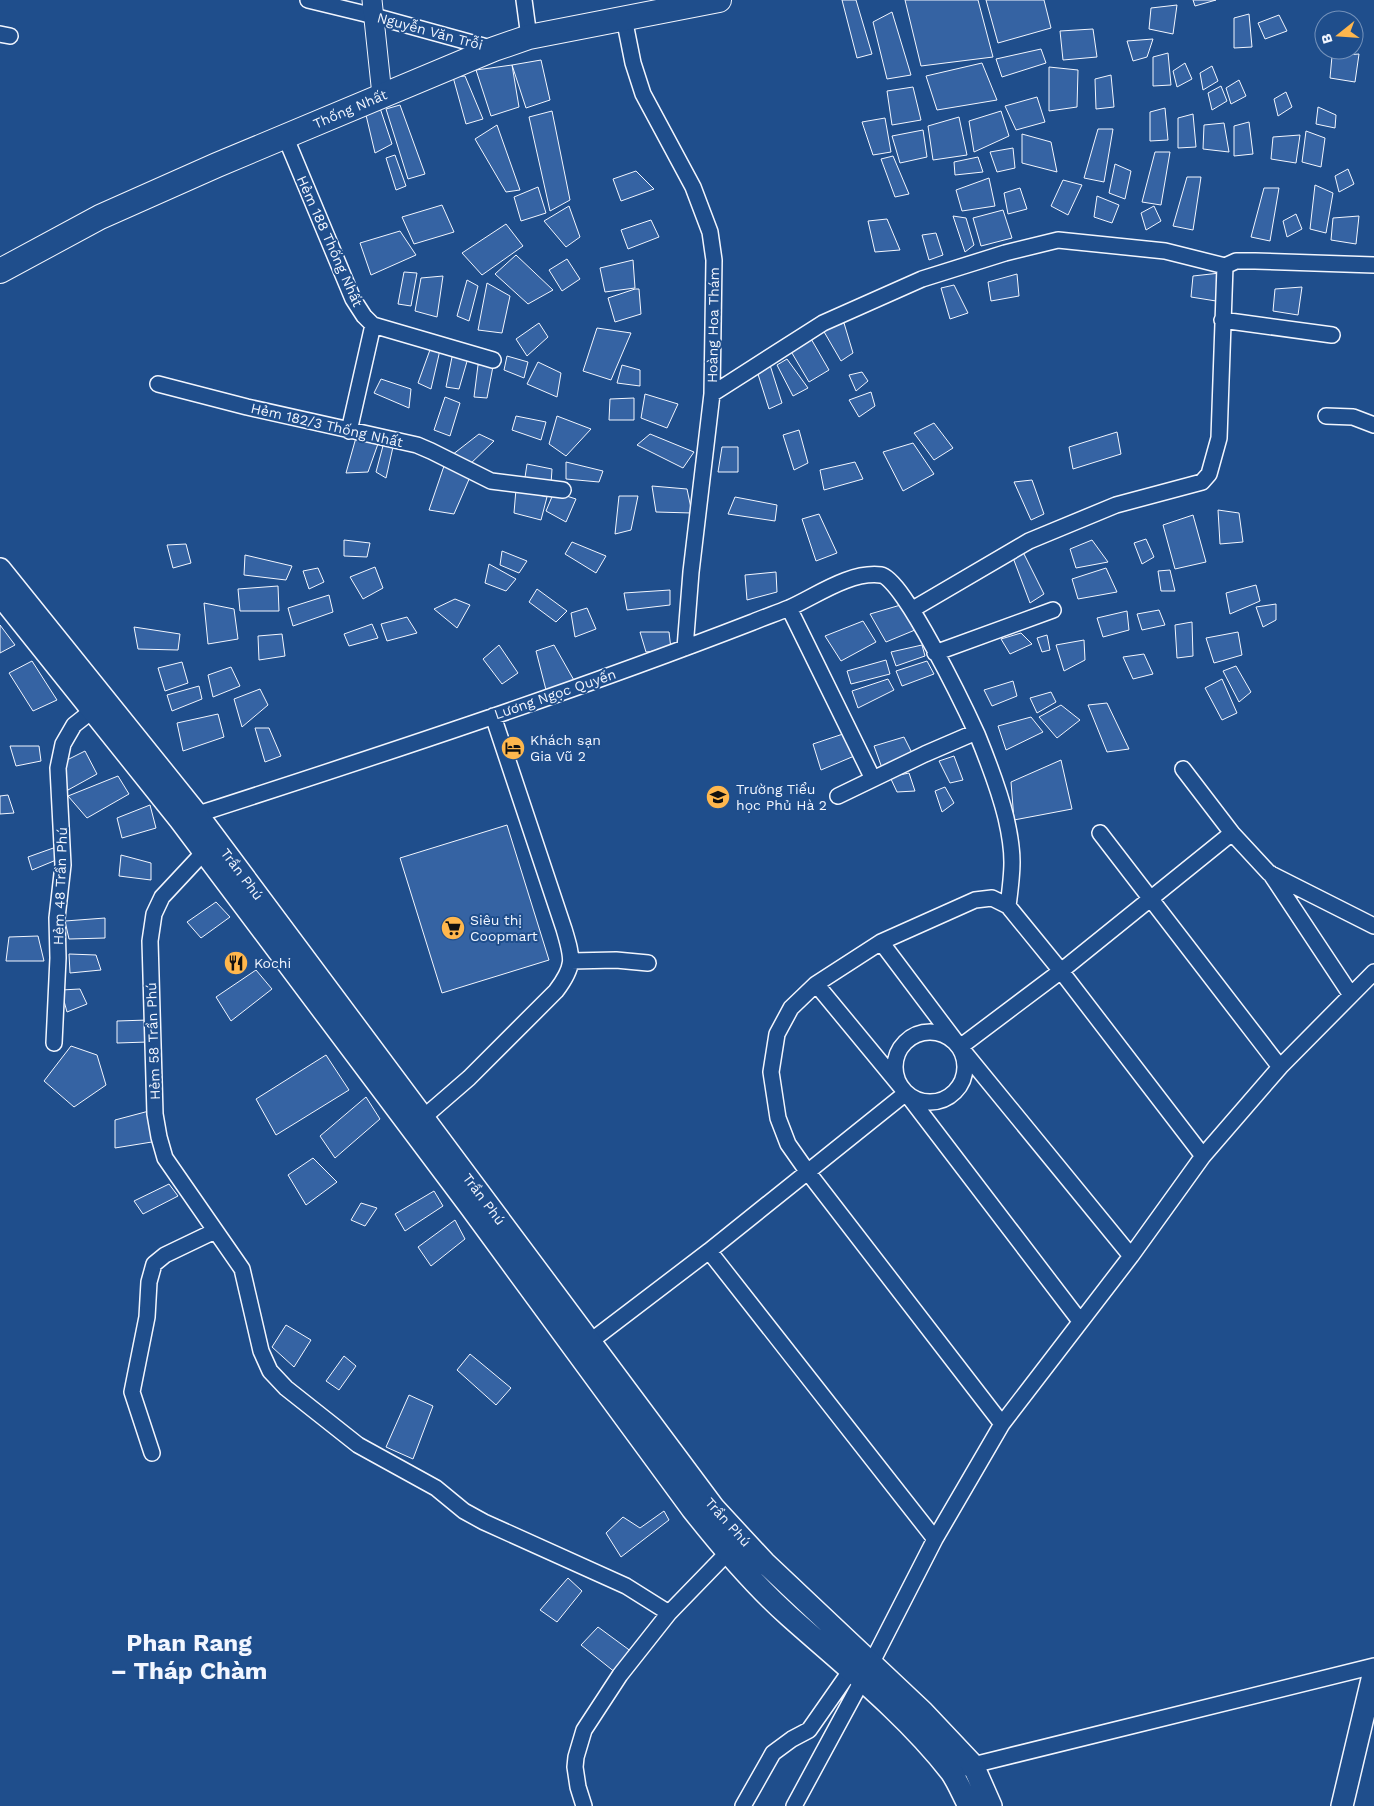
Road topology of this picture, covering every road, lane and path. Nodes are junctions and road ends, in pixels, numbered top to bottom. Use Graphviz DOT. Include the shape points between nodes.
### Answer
graph roads {
  1 [pos="308,0"];
  2 [pos="524,0"];
  3 [pos="719,0"];
  4 [pos="373,8"];
  5 [pos="624,18"];
  6 [pos="529,37"];
  7 [pos="494,49"];
  8 [pos="382,95"];
  9 [pos="285,136"];
  10 [pos="1374,265"];
  11 [pos="1224,266"];
  12 [pos="0,271"];
  13 [pos="1222,320"];
  14 [pos="373,325"];
  15 [pos="1332,335"];
  16 [pos="493,360"];
  17 [pos="158,384"];
  18 [pos="712,394"];
  19 [pos="1326,416"];
  20 [pos="1374,425"];
  21 [pos="349,431"];
  22 [pos="563,490"];
  23 [pos="0,568"];
  24 [pos="0,594"];
  25 [pos="789,608"];
  26 [pos="913,609"];
  27 [pos="1053,610"];
  28 [pos="685,648"];
  29 [pos="936,653"];
  30 [pos="92,710"];
  31 [pos="493,716"];
  32 [pos="976,732"];
  33 [pos="1183,769"];
  34 [pos="873,779"];
  35 [pos="838,796"];
  36 [pos="189,817"];
  37 [pos="1232,832"];
  38 [pos="1100,833"];
  39 [pos="204,852"];
  40 [pos="1269,873"];
  41 [pos="1151,898"];
  42 [pos="1008,906"];
  43 [pos="1374,926"];
  44 [pos="881,942"];
  45 [pos="571,961"];
  46 [pos="648,963"];
  47 [pos="1061,971"];
  48 [pos="1374,972"];
  49 [pos="816,984"];
  50 [pos="1351,995"];
  51 [pos="54,1043"];
  52 [pos="960,1047"];
  53 [pos="1280,1067"];
  54 [pos="906,1093"];
  55 [pos="417,1124"];
  56 [pos="1203,1156"];
  57 [pos="807,1171"];
  58 [pos="215,1231"];
  59 [pos="709,1251"];
  60 [pos="1131,1256"];
  61 [pos="1080,1322"];
  62 [pos="583,1347"];
  63 [pos="1002,1424"];
  64 [pos="152,1453"];
  65 [pos="742,1538"];
  66 [pos="935,1539"];
  67 [pos="727,1553"];
  68 [pos="669,1613"];
  69 [pos="1374,1666"];
  70 [pos="862,1671"];
  71 [pos="1374,1672"];
  72 [pos="973,1765"];
  73 [pos="952,1774"];
  74 [pos="584,1806"];
  75 [pos="742,1806"];
  76 [pos="794,1806"];
  77 [pos="969,1806"];
  78 [pos="991,1806"];
  79 [pos="1342,1806"];
  1 -- 4 [label="street, Nguyễn Văn Trỗi"];
  2 -- 6 [label="street"];
  3 -- 5 [label="main road, Thống Nhất"];
  4 -- 7 [label="street, Nguyễn Văn Trỗi"];
  4 -- 8 [label="street"];
  5 -- 6 [label="main road, Thống Nhất"];
  5 -- 18 [label="street, Hoàng Hoa Thám" via="643,94 693,187 710,232 714,260"];
  6 -- 7 [label="main road, Thống Nhất"];
  7 -- 8 [label="main road, Thống Nhất"];
  8 -- 9 [label="main road, Thống Nhất"];
  9 -- 12 [label="main road, Thống Nhất" via="100,217"];
  9 -- 14 [label="street, Hẻm 188 Thống Nhất" via="353,299"];
  10 -- 11 [label="street" via="1236,261"];
  11 -- 13 [label="street"];
  11 -- 18 [label="street" via="1165,251 1058,240 1005,253 922,279 823,323"];
  13 -- 15 [label="street"];
  13 -- 26 [label="street" via="1219,438 1209,474 1202,482 1116,505 1029,541"];
  14 -- 16 [label="street"];
  14 -- 21 [label="street"];
  17 -- 21 [label="street, Hẻm 182/3 Thống Nhất"];
  18 -- 28 [label="street, Hoàng Hoa Thám"];
  19 -- 20 [label="street" via="1353,417"];
  21 -- 22 [label="street, Hẻm 182/3 Thống Nhất" via="417,446 490,481"];
  23 -- 36 [label="main road, Trần Phú"];
  24 -- 30 [label="main road, Trần Phú"];
  25 -- 26 [label="street, Lương Ngọc Quyến" via="841,582 880,575 892,581"];
  25 -- 28 [label="street, Lương Ngọc Quyến"];
  25 -- 34 [label="street"];
  26 -- 29 [label="street, Lương Ngọc Quyến"];
  27 -- 29 [label="street"];
  28 -- 31 [label="street, Lương Ngọc Quyến"];
  29 -- 32 [label="street, Lương Ngọc Quyến"];
  30 -- 36 [label="main road, Trần Phú"];
  30 -- 51 [label="street, Hẻm 48 Trần Phú" via="74,725 63,744 58,768 62,865 57,918"];
  31 -- 36 [label="street, Lương Ngọc Quyến"];
  31 -- 45 [label="street" via="564,929"];
  32 -- 34 [label="street"];
  32 -- 42 [label="street, Lương Ngọc Quyến" via="1006,818 1012,860"];
  33 -- 37 [label="street"];
  34 -- 35 [label="street"];
  36 -- 39 [label="main road, Trần Phú"];
  36 -- 55 [label="main road, Trần Phú"];
  37 -- 40 [label="street"];
  37 -- 41 [label="street"];
  38 -- 41 [label="street"];
  39 -- 55 [label="main road, Trần Phú"];
  39 -- 58 [label="street, Hẻm 58 Trần Phú" via="162,897 154,914 150,941 154,1094 165,1158"];
  40 -- 43 [label="street"];
  40 -- 50 [label="street"];
  41 -- 47 [label="street"];
  41 -- 53 [label="street"];
  42 -- 44 [label="street" via="992,898 975,900"];
  42 -- 47 [label="street"];
  44 -- 49 [label="street"];
  44 -- 52 [label="street"];
  45 -- 46 [label="street"];
  45 -- 55 [label="street" via="568,975 556,991 469,1078"];
  47 -- 52 [label="street"];
  47 -- 56 [label="street"];
  48 -- 50 [label="street"];
  49 -- 54 [label="street"];
  49 -- 57 [label="street" via="791,1008 777,1034 771,1072 778,1118 788,1144"];
  50 -- 53 [label="street"];
  52 -- 54 [label="street" via="966,1069 957,1090 949,1097 927,1102"];
  52 -- 54 [label="street" via="952,1038 930,1031 907,1039 896,1060 899,1083"];
  52 -- 60 [label="street"];
  53 -- 56 [label="street"];
  54 -- 57 [label="street"];
  54 -- 61 [label="street"];
  55 -- 62 [label="main road, Trần Phú" via="469,1206"];
  56 -- 60 [label="street"];
  57 -- 59 [label="street"];
  57 -- 63 [label="street"];
  58 -- 64 [label="street" via="165,1255 154,1264 148,1282 147,1317 132,1392"];
  58 -- 68 [label="street, Hẻm 58 Trần Phú" via="242,1269 261,1351 270,1371 286,1388 358,1446 436,1488 464,1511 626,1586"];
  59 -- 62 [label="street"];
  59 -- 66 [label="street"];
  60 -- 61 [label="street"];
  61 -- 63 [label="street"];
  62 -- 65 [label="main road, Trần Phú"];
  62 -- 67 [label="main road, Trần Phú" via="662,1470"];
  63 -- 66 [label="street"];
  65 -- 67 [label="street"];
  65 -- 70 [label="main road, Trần Phú"];
  66 -- 70 [label="street"];
  67 -- 68 [label="street"];
  67 -- 70 [label="main road, Trần Phú" via="787,1614"];
  68 -- 74 [label="street" via="620,1675 584,1730 575,1767"];
  69 -- 72 [label="street"];
  70 -- 72 [label="main road, Trần Phú" via="923,1712"];
  70 -- 73 [label="main road, Trần Phú"];
  70 -- 75 [label="street" via="809,1730 773,1753"];
  70 -- 76 [label="street"];
  71 -- 79 [label="main road"];
  72 -- 73 [label="street"];
  72 -- 78 [label="main road, Trần Phú"];
  73 -- 77 [label="main road, Trần Phú"];
}
